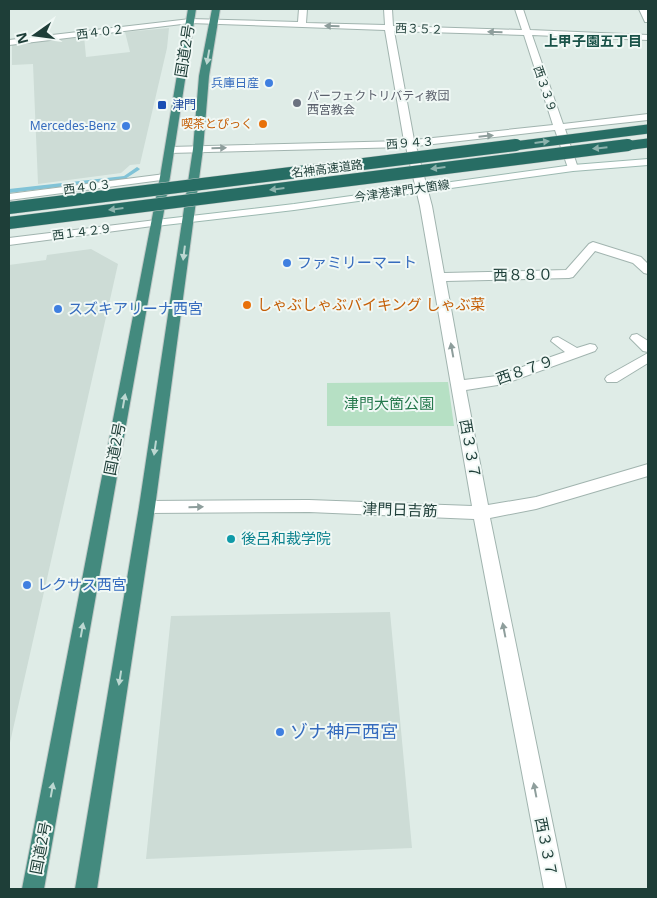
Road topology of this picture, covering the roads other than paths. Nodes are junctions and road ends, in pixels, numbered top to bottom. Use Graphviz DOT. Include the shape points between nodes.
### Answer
graph roads {
  1 [pos="303,9"];
  2 [pos="388,9"];
  3 [pos="519,9"];
  4 [pos="643,9"];
  5 [pos="191,15"];
  6 [pos="215,16"];
  7 [pos="648,20"];
  8 [pos="302,25"];
  9 [pos="389,27"];
  10 [pos="526,33"];
  11 [pos="648,37"];
  12 [pos="9,43"];
  13 [pos="648,117"];
  14 [pos="558,128"];
  15 [pos="648,129"];
  16 [pos="410,144"];
  17 [pos="648,144"];
  18 [pos="198,149"];
  19 [pos="170,150"];
  20 [pos="648,162"];
  21 [pos="574,168"];
  22 [pos="165,177"];
  23 [pos="422,188"];
  24 [pos="9,197"];
  25 [pos="9,208"];
  26 [pos="188,219"];
  27 [pos="9,223"];
  28 [pos="156,223"];
  29 [pos="9,242"];
  30 [pos="648,270"];
  31 [pos="439,277"];
  32 [pos="637,338"];
  33 [pos="558,341"];
  34 [pos="590,348"];
  35 [pos="576,353"];
  36 [pos="647,357"];
  37 [pos="612,379"];
  38 [pos="458,386"];
  39 [pos="648,470"];
  40 [pos="147,507"];
  41 [pos="481,513"];
  42 [pos="34,889"];
  43 [pos="86,889"];
  44 [pos="555,889"];
  1 -- 8 [label="street"];
  2 -- 9 [label="street, 西３３７"];
  3 -- 10 [label="street, 西３３９"];
  4 -- 7 [label="street"];
  5 -- 6 [label="street, 西３５２"];
  5 -- 12 [label="street, 西４０２"];
  5 -- 19 [label="highway, 国道2号"];
  6 -- 8 [label="street, 西３５２"];
  6 -- 18 [label="highway, 国道2号, one-way" via="204,76"];
  9 -- 8 [label="street, 西３５２, one-way"];
  10 -- 9 [label="street, 西３５２, one-way"];
  9 -- 16 [label="street, 西３３７"];
  10 -- 11 [label="street, 西３５２"];
  10 -- 14 [label="street, 西３３９"];
  13 -- 14 [label="street, 西９４３"];
  16 -- 14 [label="street, 西９４３, one-way"];
  14 -- 21 [label="street, 西３３９"];
  25 -- 15 [label="highway, 名神高速道路, one-way, bridge"];
  18 -- 16 [label="street, 西９４３, one-way"];
  16 -- 23 [label="street, 西３３７"];
  17 -- 27 [label="highway, 名神高速道路, one-way, bridge"];
  18 -- 19 [label="street, 西９４３"];
  18 -- 26 [label="highway, 国道2号"];
  19 -- 22 [label="highway, 国道2号"];
  20 -- 21 [label="street, 今津港津門大箇線"];
  21 -- 23 [label="street, 今津港津門大箇線"];
  22 -- 24 [label="street, 西４０３"];
  22 -- 28 [label="highway, 国道2号"];
  23 -- 26 [label="street, 今津港津門大箇線"];
  23 -- 31 [label="street, 西３３７"];
  26 -- 28 [label="street, 今津港津門大箇線"];
  26 -- 40 [label="highway, 国道2号, one-way"];
  28 -- 29 [label="street, 西１４２９"];
  42 -- 28 [label="highway, 国道2号, one-way"];
  30 -- 31 [label="street, 西８８０" via="637,260 593,246 569,274"];
  38 -- 31 [label="street, 西３３７, one-way"];
  32 -- 36 [label="street"];
  33 -- 35 [label="street"];
  34 -- 35 [label="street, 西８７９"];
  35 -- 38 [label="street, 西８７９" via="499,381"];
  36 -- 37 [label="street"];
  38 -- 41 [label="street, 西３３７"];
  39 -- 41 [label="street, 津門日吉筋" via="536,503"];
  40 -- 41 [label="street, 津門日吉筋, one-way" via="309,506"];
  40 -- 43 [label="highway, 国道2号, one-way"];
  44 -- 41 [label="street, 西３３７, one-way"];
}
